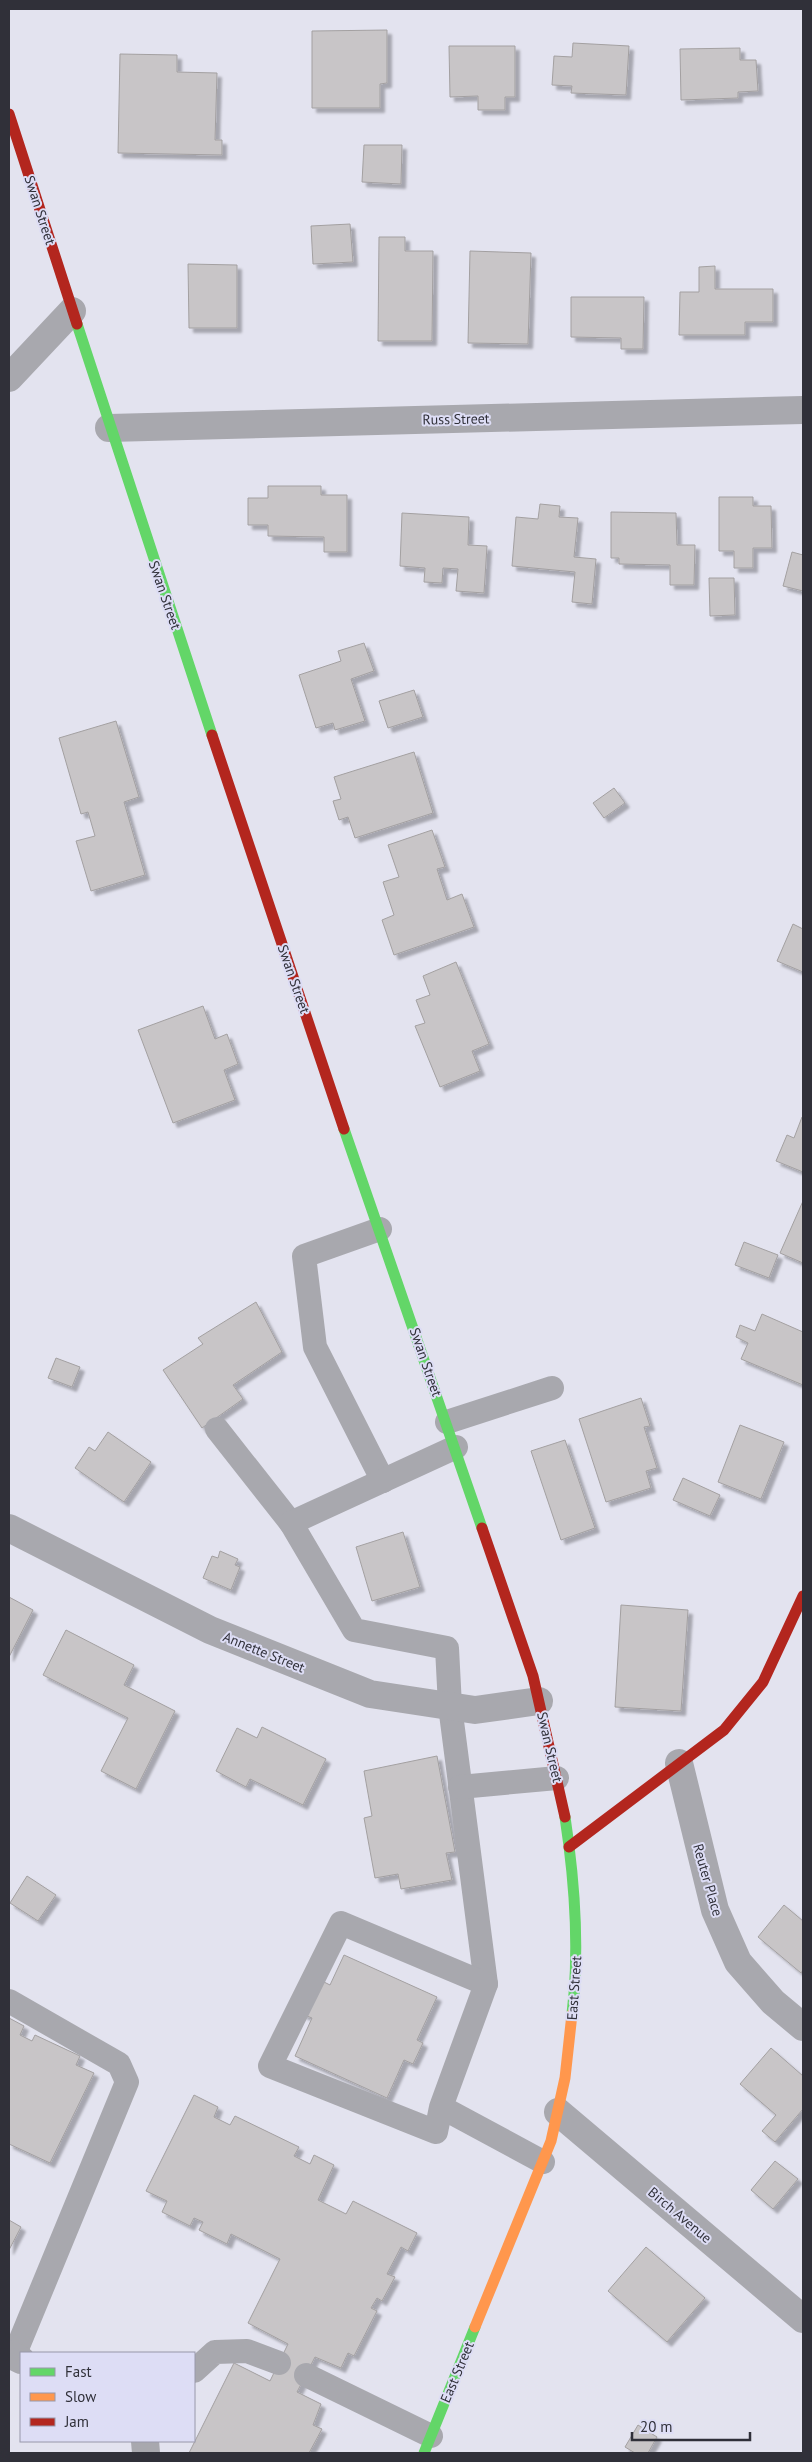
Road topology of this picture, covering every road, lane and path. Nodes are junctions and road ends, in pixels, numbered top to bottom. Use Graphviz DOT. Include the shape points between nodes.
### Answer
graph roads {
  1 [pos="9,114"];
  2 [pos="72,311"];
  3 [pos="9,378"];
  4 [pos="803,410"];
  5 [pos="110,428"];
  6 [pos="380,1229"];
  7 [pos="552,1388"];
  8 [pos="447,1422"];
  9 [pos="217,1430"];
  10 [pos="456,1447"];
  11 [pos="383,1481"];
  12 [pos="291,1524"];
  13 [pos="9,1528"];
  14 [pos="803,1596"];
  15 [pos="539,1701"];
  16 [pos="450,1706"];
  17 [pos="679,1763"];
  18 [pos="557,1778"];
  19 [pos="460,1788"];
  20 [pos="569,1847"];
  21 [pos="486,1984"];
  22 [pos="9,2001"];
  23 [pos="803,2027"];
  24 [pos="441,2107"];
  25 [pos="558,2112"];
  26 [pos="543,2162"];
  27 [pos="803,2319"];
  28 [pos="15,2356"];
  29 [pos="279,2363"];
  30 [pos="195,2370"];
  31 [pos="306,2375"];
  32 [pos="427,2444"];
  1 -- 2 [label="main road, Swan Street"];
  2 -- 3 [label="street"];
  2 -- 5 [label="main road, Swan Street"];
  4 -- 5 [label="street, Russ Street"];
  5 -- 6 [label="main road, Swan Street"];
  6 -- 8 [label="main road, Swan Street"];
  6 -- 11 [label="lane" via="304,1256 315,1348"];
  7 -- 8 [label="lane"];
  8 -- 10 [label="main road, Swan Street"];
  9 -- 12 [label="lane"];
  10 -- 11 [label="lane"];
  10 -- 15 [label="main road, Swan Street"];
  11 -- 12 [label="lane"];
  12 -- 16 [label="lane" via="354,1630 447,1648"];
  13 -- 16 [label="street, Annette Street" via="210,1630 297,1666 370,1694"];
  14 -- 17 [label="main road" via="763,1682 724,1730"];
  15 -- 16 [label="street, Annette Street" via="475,1710"];
  15 -- 18 [label="main road, Swan Street"];
  16 -- 19 [label="lane"];
  17 -- 20 [label="main road"];
  17 -- 23 [label="street, Reuter Place" via="715,1910 738,1962 773,2002"];
  18 -- 19 [label="lane"];
  18 -- 20 [label="main road, Swan Street"];
  19 -- 21 [label="lane"];
  20 -- 25 [label="main road, East Street" via="577,1971"];
  21 -- 24 [label="lane"];
  21 -- 24 [label="lane" via="341,1923 270,2066 436,2132"];
  22 -- 28 [label="lane" via="119,2064 127,2082"];
  24 -- 26 [label="lane"];
  25 -- 26 [label="main road, East Street"];
  25 -- 27 [label="street, Birch Avenue"];
  26 -- 32 [label="main road, East Street"];
  29 -- 30 [label="lane" via="247,2350 215,2352"];
  31 -- 32 [label="lane"];
}
